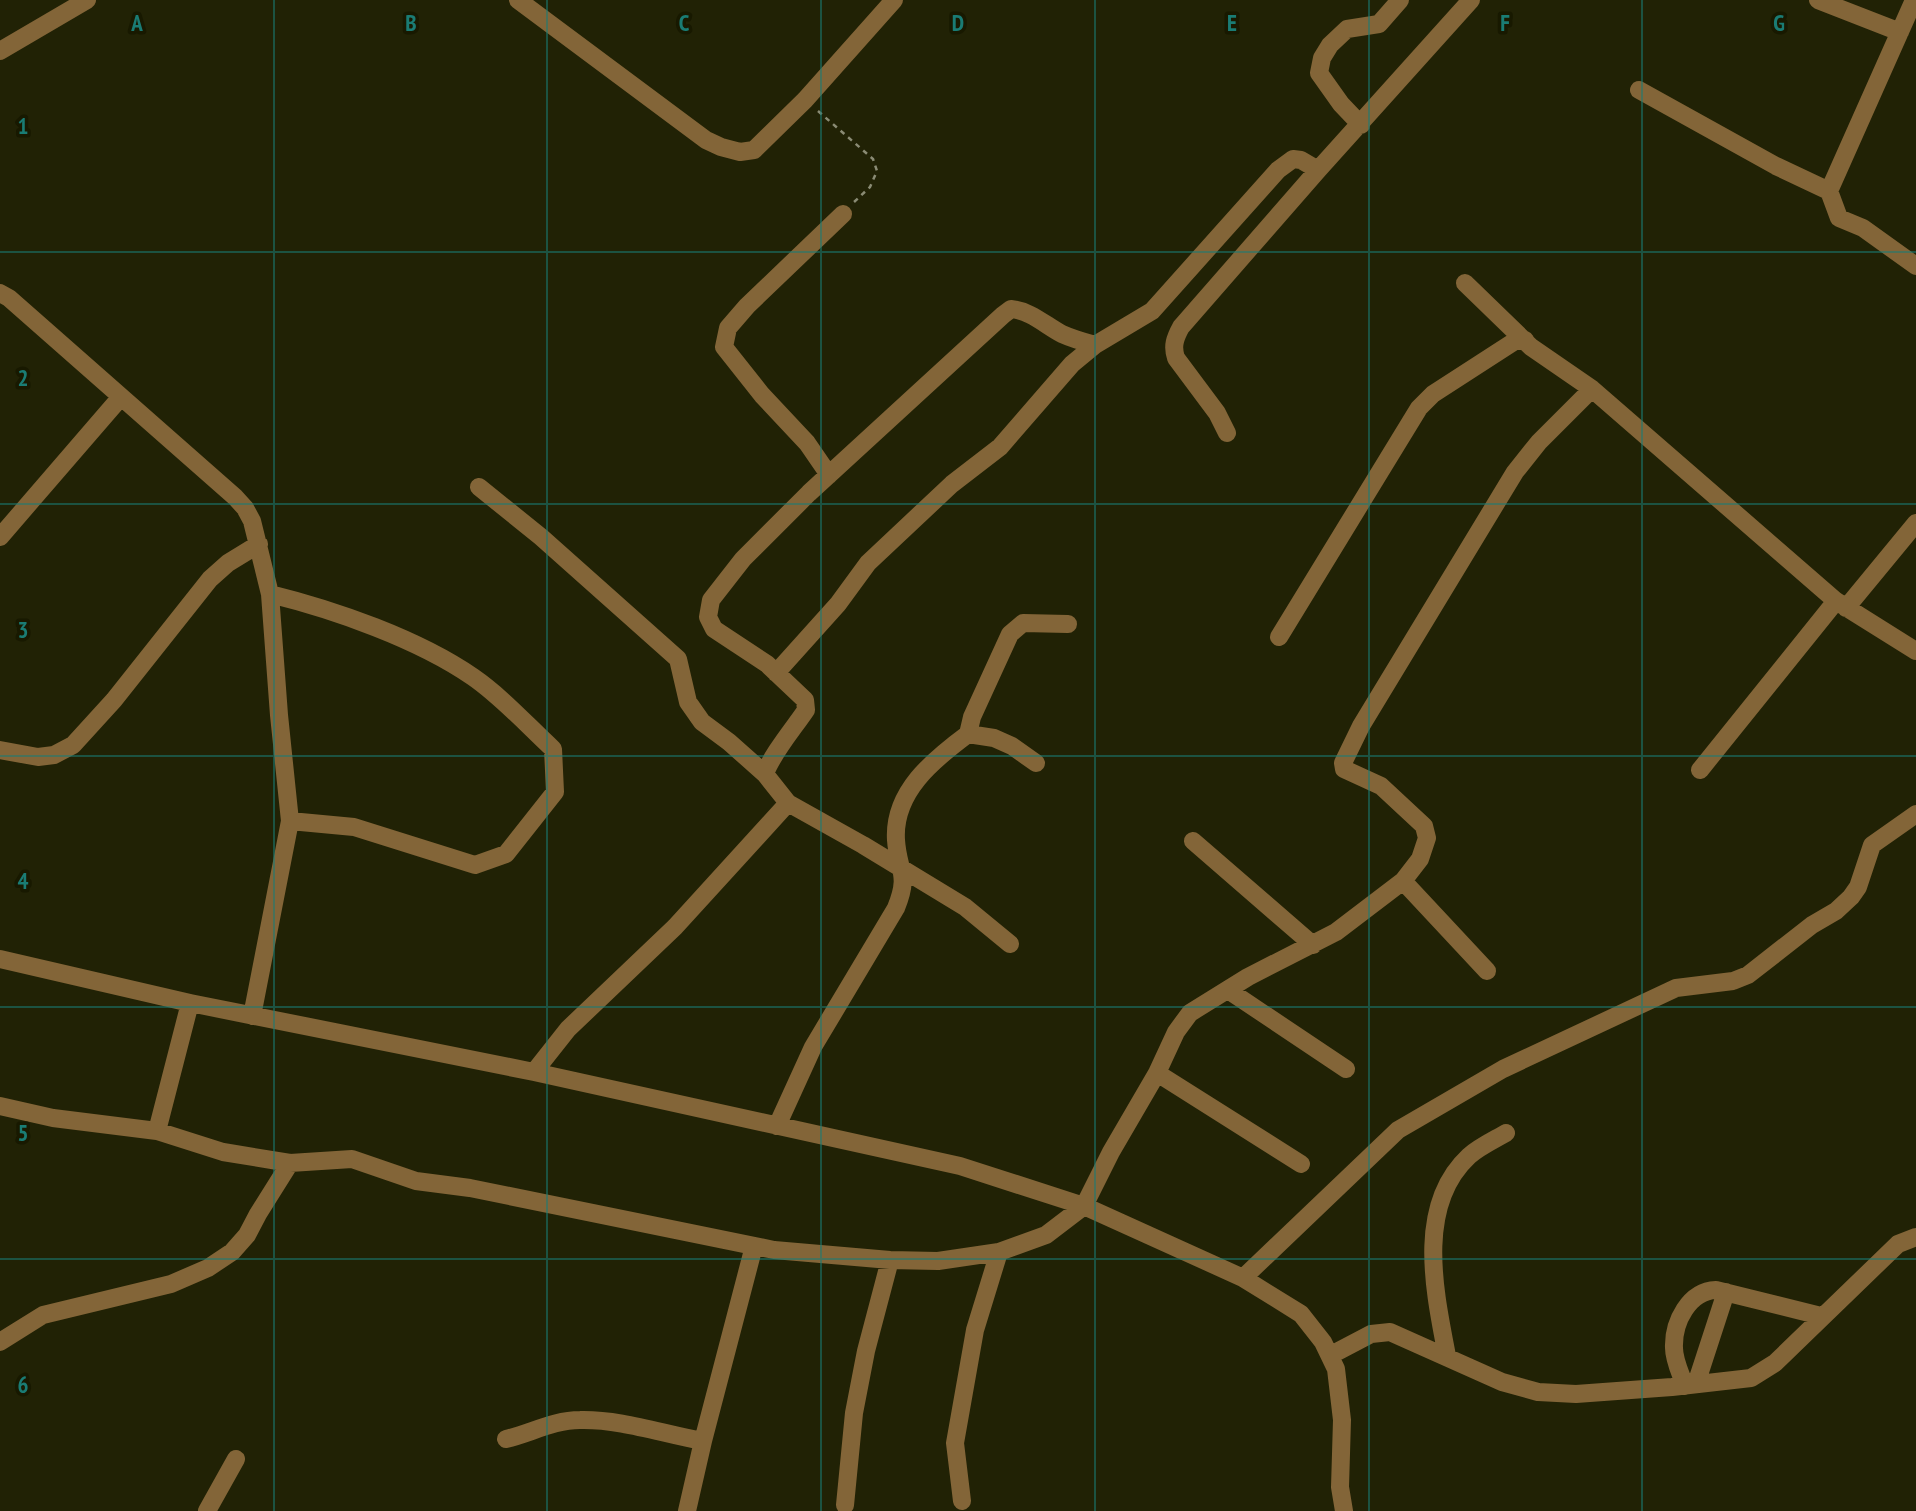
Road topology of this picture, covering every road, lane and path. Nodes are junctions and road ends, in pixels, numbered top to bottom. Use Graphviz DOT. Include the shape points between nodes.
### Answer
graph roads {
  1 [pos="86,0"];
  2 [pos="518,0"];
  3 [pos="894,0"];
  4 [pos="1400,0"];
  5 [pos="1471,0"];
  6 [pos="1818,0"];
  7 [pos="1914,0"];
  8 [pos="1900,32"];
  9 [pos="0,51"];
  10 [pos="1639,90"];
  11 [pos="805,100"];
  12 [pos="1361,125"];
  13 [pos="1318,170"];
  14 [pos="1829,191"];
  15 [pos="843,215"];
  16 [pos="1916,266"];
  17 [pos="1465,283"];
  18 [pos="0,293"];
  19 [pos="1525,340"];
  20 [pos="1096,345"];
  21 [pos="1592,389"];
  22 [pos="120,398"];
  23 [pos="1227,433"];
  24 [pos="829,475"];
  25 [pos="479,487"];
  26 [pos="1916,523"];
  27 [pos="0,537"];
  28 [pos="259,544"];
  29 [pos="270,594"];
  30 [pos="1841,604"];
  31 [pos="1068,624"];
  32 [pos="1279,637"];
  33 [pos="1916,651"];
  34 [pos="776,673"];
  35 [pos="968,734"];
  36 [pos="0,750"];
  37 [pos="1036,763"];
  38 [pos="1700,770"];
  39 [pos="765,774"];
  40 [pos="788,803"];
  41 [pos="1916,814"];
  42 [pos="290,821"];
  43 [pos="1193,841"];
  44 [pos="903,869"];
  45 [pos="1403,881"];
  46 [pos="1010,944"];
  47 [pos="1313,945"];
  48 [pos="0,958"];
  49 [pos="1487,971"];
  50 [pos="1228,990"];
  51 [pos="190,1003"];
  52 [pos="252,1016"];
  53 [pos="1346,1069"];
  54 [pos="534,1072"];
  55 [pos="1157,1073"];
  56 [pos="0,1106"];
  57 [pos="777,1126"];
  58 [pos="157,1131"];
  59 [pos="1506,1133"];
  60 [pos="290,1164"];
  61 [pos="1301,1164"];
  62 [pos="1084,1206"];
  63 [pos="1916,1237"];
  64 [pos="754,1246"];
  65 [pos="999,1252"];
  66 [pos="890,1260"];
  67 [pos="1243,1278"];
  68 [pos="1726,1292"];
  69 [pos="1821,1316"];
  70 [pos="0,1342"];
  71 [pos="1331,1355"];
  72 [pos="1447,1356"];
  73 [pos="1691,1385"];
  74 [pos="506,1438"];
  75 [pos="703,1441"];
  76 [pos="236,1458"];
  77 [pos="961,1501"];
  78 [pos="845,1505"];
  79 [pos="207,1511"];
  80 [pos="687,1511"];
  81 [pos="1344,1511"];
  1 -- 9 [label="street"];
  2 -- 11 [label="street" via="721,147 754,150"];
  3 -- 11 [label="street"];
  4 -- 12 [label="street" via="1379,24 1347,29 1322,58 1319,73"];
  5 -- 12 [label="street"];
  6 -- 8 [label="street"];
  7 -- 8 [label="street"];
  8 -- 14 [label="street"];
  10 -- 14 [label="street"];
  11 -- 15 [label="path" via="856,142 873,159 877,171 870,187"];
  12 -- 13 [label="street"];
  13 -- 20 [label="street" via="1293,159 1278,170 1152,311"];
  13 -- 23 [label="street" via="1175,338 1176,358"];
  14 -- 16 [label="street" via="1839,218 1863,228"];
  15 -- 24 [label="street" via="741,313 728,328 724,347"];
  17 -- 19 [label="street"];
  18 -- 22 [label="street"];
  19 -- 21 [label="street"];
  19 -- 32 [label="street" via="1515,341 1419,408"];
  20 -- 24 [label="street" via="1066,336 1029,312 1012,309"];
  20 -- 34 [label="street" via="1072,364 1000,447 952,484 868,563"];
  21 -- 30 [label="street"];
  21 -- 45 [label="street" via="1515,472 1343,763 1350,773 1381,786 1424,826 1425,849"];
  22 -- 27 [label="street"];
  22 -- 28 [label="street" via="235,497 252,521"];
  24 -- 34 [label="street" via="743,559 721,585 709,609 714,629"];
  25 -- 39 [label="street" via="678,659 688,702 702,722"];
  26 -- 30 [label="street"];
  28 -- 29 [label="street"];
  28 -- 36 [label="street" via="211,579 73,745 38,757"];
  29 -- 42 [label="street"];
  29 -- 42 [label="street" via="323,607 440,657 474,677 553,749 555,792 506,854 475,865 354,827"];
  30 -- 33 [label="street"];
  30 -- 38 [label="street"];
  31 -- 35 [label="street" via="1023,623 1010,634"];
  34 -- 39 [label="street" via="805,700 806,710 769,761"];
  35 -- 37 [label="street" via="994,738"];
  35 -- 44 [label="street" via="934,761 905,796 898,812 896,842"];
  39 -- 40 [label="street"];
  40 -- 44 [label="street"];
  40 -- 54 [label="street" via="675,927 568,1030"];
  41 -- 67 [label="street" via="1872,845 1851,897 1748,975 1676,988 1503,1069 1398,1130"];
  42 -- 52 [label="street"];
  43 -- 47 [label="street"];
  44 -- 46 [label="street" via="965,907"];
  44 -- 57 [label="street" via="903,890 896,908 813,1047"];
  45 -- 47 [label="street"];
  45 -- 49 [label="street"];
  47 -- 50 [label="street"];
  48 -- 51 [label="street"];
  50 -- 53 [label="street"];
  50 -- 55 [label="street" via="1190,1013"];
  51 -- 52 [label="street"];
  51 -- 58 [label="street"];
  52 -- 54 [label="street"];
  54 -- 57 [label="street"];
  55 -- 61 [label="street"];
  55 -- 62 [label="street"];
  56 -- 58 [label="street" via="53,1118"];
  57 -- 62 [label="street" via="960,1166"];
  58 -- 60 [label="street" via="223,1152"];
  59 -- 72 [label="street" via="1470,1155 1441,1197 1434,1270"];
  60 -- 64 [label="street" via="352,1159 416,1181"];
  60 -- 70 [label="street" via="247,1235 208,1268 171,1284 43,1315"];
  62 -- 65 [label="street" via="1046,1235"];
  62 -- 67 [label="street"];
  63 -- 69 [label="street" via="1898,1244"];
  64 -- 66 [label="street"];
  64 -- 75 [label="street"];
  65 -- 66 [label="street" via="938,1261"];
  65 -- 77 [label="street" via="975,1330 955,1443"];
  66 -- 78 [label="street" via="853,1413"];
  67 -- 71 [label="street" via="1301,1314"];
  68 -- 69 [label="street"];
  68 -- 73 [label="street"];
  68 -- 73 [label="street" via="1700,1293 1682,1315 1675,1333 1674,1349"];
  69 -- 73 [label="street" via="1761,1373"];
  71 -- 72 [label="street" via="1381,1331"];
  71 -- 81 [label="street" via="1342,1420"];
  72 -- 73 [label="street" via="1502,1382 1538,1392 1576,1394"];
  74 -- 75 [label="street" via="580,1420"];
  75 -- 80 [label="street"];
  76 -- 79 [label="street"];
}
